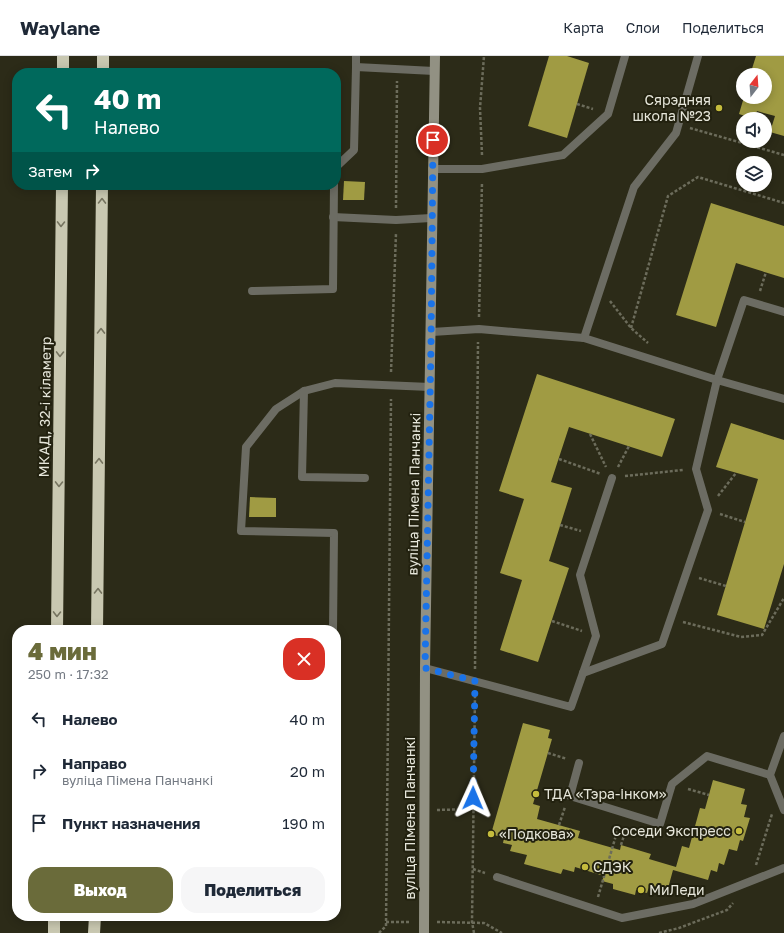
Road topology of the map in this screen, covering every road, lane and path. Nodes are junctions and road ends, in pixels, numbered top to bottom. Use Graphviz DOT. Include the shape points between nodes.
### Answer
graph roads {
  1 [pos="63,56"];
  2 [pos="104,56"];
  3 [pos="356,56"];
  4 [pos="435,56"];
  5 [pos="484,56"];
  6 [pos="625,56"];
  7 [pos="698,56"];
  8 [pos="356,67"];
  9 [pos="63,68"];
  10 [pos="103,68"];
  11 [pos="397,68"];
  12 [pos="434,71"];
  13 [pos="679,125"];
  14 [pos="784,155"];
  15 [pos="341,162"];
  16 [pos="432,168"];
  17 [pos="482,169"];
  18 [pos="62,190"];
  19 [pos="102,190"];
  20 [pos="334,190"];
  21 [pos="784,203"];
  22 [pos="333,217"];
  23 [pos="431,218"];
  24 [pos="396,220"];
  25 [pos="766,272"];
  26 [pos="601,289"];
  27 [pos="252,291"];
  28 [pos="757,304"];
  29 [pos="784,312"];
  30 [pos="631,328"];
  31 [pos="479,329"];
  32 [pos="432,332"];
  33 [pos="584,338"];
  34 [pos="652,347"];
  35 [pos="717,380"];
  36 [pos="391,385"];
  37 [pos="430,387"];
  38 [pos="304,391"];
  39 [pos="784,399"];
  40 [pos="590,434"];
  41 [pos="629,446"];
  42 [pos="559,459"];
  43 [pos="696,469"];
  44 [pos="736,473"];
  45 [pos="365,478"];
  46 [pos="612,478"];
  47 [pos="708,510"];
  48 [pos="745,522"];
  49 [pos="560,524"];
  50 [pos="593,535"];
  51 [pos="686,574"];
  52 [pos="726,586"];
  53 [pos="784,598"];
  54 [pos="671,618"];
  55 [pos="552,621"];
  56 [pos="57,625"];
  57 [pos="98,625"];
  58 [pos="333,625"];
  59 [pos="596,636"];
  60 [pos="425,668"];
  61 [pos="583,673"];
  62 [pos="475,681"];
  63 [pos="784,736"];
  64 [pos="548,753"];
  65 [pos="579,763"];
  66 [pos="770,775"];
  67 [pos="672,784"];
  68 [pos="778,794"];
  69 [pos="709,795"];
  70 [pos="570,796"];
  71 [pos="473,809"];
  72 [pos="424,810"];
  73 [pos="784,810"];
  74 [pos="627,813"];
  75 [pos="559,825"];
  76 [pos="621,845"];
  77 [pos="784,868"];
  78 [pos="497,877"];
  79 [pos="751,881"];
  80 [pos="595,909"];
  81 [pos="54,921"];
  82 [pos="94,921"];
  83 [pos="472,922"];
  84 [pos="54,933"];
  85 [pos="94,933"];
  86 [pos="379,933"];
  87 [pos="424,933"];
  88 [pos="474,933"];
  89 [pos="502,933"];
  1 -- 9 [label="highway"];
  2 -- 10 [label="highway"];
  3 -- 8 [label="lane"];
  4 -- 12 [label="street, вуліца Пімена Панчанкі"];
  5 -- 17 [label="path" via="480,108"];
  6 -- 17 [label="lane" via="608,114 563,155"];
  7 -- 13 [label="lane"];
  8 -- 11 [label="lane"];
  8 -- 15 [label="lane" via="354,150"];
  11 -- 12 [label="lane"];
  11 -- 24 [label="path"];
  12 -- 16 [label="street, вуліца Пімена Панчанкі"];
  13 -- 14 [label="path"];
  13 -- 26 [label="lane" via="676,133 634,187"];
  16 -- 17 [label="lane"];
  16 -- 23 [label="street, вуліца Пімена Панчанкі"];
  17 -- 31 [label="path"];
  18 -- 56 [label="highway, МКАД, 32-і кіламетр, one-way"];
  57 -- 19 [label="highway, one-way"];
  20 -- 22 [label="lane"];
  21 -- 30 [label="path" via="698,177 668,196"];
  22 -- 24 [label="lane"];
  22 -- 27 [label="lane" via="333,289"];
  23 -- 24 [label="lane"];
  23 -- 32 [label="street, вуліца Пімена Панчанкі"];
  24 -- 36 [label="path"];
  25 -- 28 [label="path"];
  26 -- 30 [label="path"];
  26 -- 33 [label="lane"];
  28 -- 29 [label="lane"];
  28 -- 35 [label="lane" via="744,300"];
  30 -- 34 [label="path"];
  31 -- 32 [label="lane"];
  31 -- 33 [label="lane"];
  31 -- 62 [label="path"];
  32 -- 37 [label="street, вуліца Пімена Панчанкі"];
  33 -- 35 [label="lane"];
  35 -- 39 [label="lane"];
  35 -- 43 [label="lane"];
  36 -- 37 [label="lane"];
  36 -- 38 [label="lane" via="335,383"];
  36 -- 86 [label="path" via="386,926"];
  37 -- 60 [label="street, вуліца Пімена Панчанкі"];
  38 -- 45 [label="lane" via="302,476"];
  38 -- 58 [label="lane" via="276,409 246,447 241,530 334,533"];
  40 -- 46 [label="path"];
  41 -- 46 [label="path"];
  42 -- 46 [label="path"];
  43 -- 46 [label="path"];
  43 -- 47 [label="lane"];
  44 -- 47 [label="path"];
  46 -- 50 [label="lane"];
  47 -- 48 [label="path"];
  47 -- 51 [label="lane"];
  49 -- 50 [label="path"];
  50 -- 59 [label="lane" via="580,575"];
  51 -- 52 [label="path"];
  51 -- 54 [label="lane"];
  53 -- 54 [label="path" via="762,635 741,637"];
  54 -- 61 [label="lane" via="662,644"];
  55 -- 59 [label="path"];
  59 -- 61 [label="lane"];
  60 -- 62 [label="lane"];
  60 -- 72 [label="street, вуліца Пімена Панчанкі"];
  61 -- 62 [label="lane" via="571,707"];
  62 -- 71 [label="path"];
  63 -- 66 [label="lane"];
  64 -- 65 [label="path"];
  65 -- 70 [label="lane"];
  66 -- 67 [label="lane" via="706,756"];
  66 -- 68 [label="lane"];
  67 -- 69 [label="path"];
  67 -- 74 [label="lane" via="660,824"];
  68 -- 73 [label="lane"];
  68 -- 79 [label="path"];
  70 -- 74 [label="lane"];
  70 -- 75 [label="path"];
  71 -- 72 [label="path"];
  71 -- 83 [label="path"];
  72 -- 87 [label="street, вуліца Пімена Панчанкі"];
  74 -- 76 [label="path"];
  74 -- 80 [label="path"];
  77 -- 79 [label="lane"];
  78 -- 80 [label="lane"];
  79 -- 80 [label="lane" via="693,904 622,918"];
  81 -- 84 [label="highway"];
  82 -- 85 [label="highway"];
  83 -- 88 [label="path"];
  83 -- 89 [label="path" via="484,923"];
}
